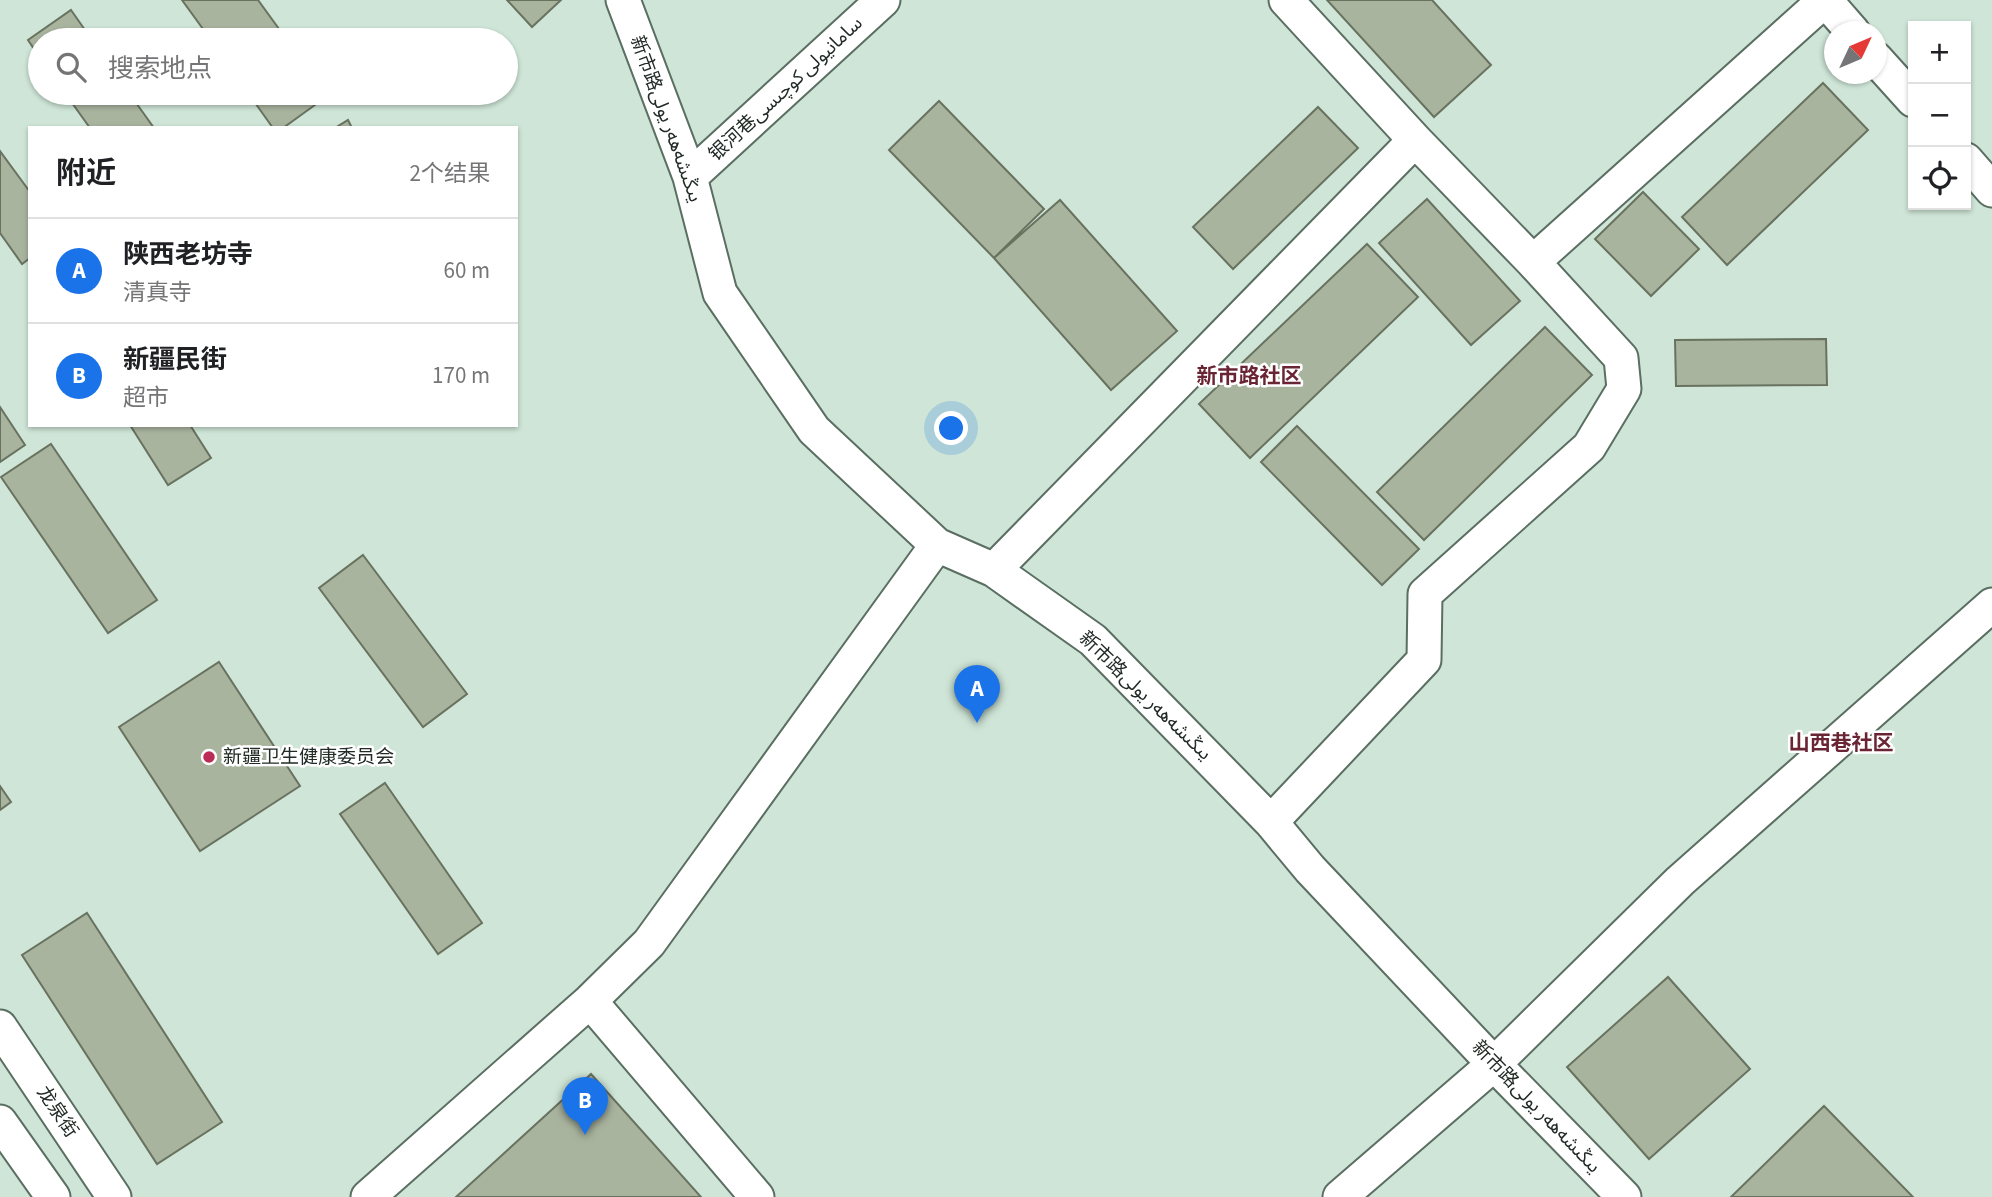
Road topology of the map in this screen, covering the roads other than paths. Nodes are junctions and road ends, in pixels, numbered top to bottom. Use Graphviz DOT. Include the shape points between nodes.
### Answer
graph roads {
  1 [pos="623,0"];
  2 [pos="883,0"];
  3 [pos="1286,0"];
  4 [pos="1825,0"];
  5 [pos="1843,21"];
  6 [pos="1887,70"];
  7 [pos="1908,94"];
  8 [pos="1415,140"];
  9 [pos="1971,166"];
  10 [pos="690,177"];
  11 [pos="1992,190"];
  12 [pos="1533,262"];
  13 [pos="937,545"];
  14 [pos="994,569"];
  15 [pos="1992,605"];
  16 [pos="1271,822"];
  17 [pos="590,1001"];
  18 [pos="0,1027"];
  19 [pos="1494,1064"];
  20 [pos="0,1122"];
  21 [pos="53,1197"];
  22 [pos="114,1197"];
  23 [pos="368,1197"];
  24 [pos="757,1197"];
  25 [pos="1340,1197"];
  26 [pos="1624,1197"];
  1 -- 10 [label="street, 新市路يىڭىشەھەر يولى"];
  2 -- 10 [label="street, 银河巷سامانيولى كوچىسى"];
  3 -- 8 [label="street"];
  4 -- 5 [label="street"];
  4 -- 12 [label="street"];
  6 -- 7 [label="street"];
  8 -- 12 [label="street"];
  8 -- 14 [label="street"];
  9 -- 11 [label="street"];
  10 -- 13 [label="street, 新市路يىڭىشەھەر يولى" via="720,293 814,430"];
  12 -- 16 [label="street" via="1621,358 1624,389 1589,447 1426,594 1424,660"];
  13 -- 14 [label="street, 新市路يىڭىشەھەر يولى"];
  13 -- 17 [label="street" via="649,943"];
  14 -- 16 [label="street, 新市路يىڭىشەھەر يولى" via="1093,640"];
  15 -- 19 [label="street" via="1680,881"];
  16 -- 19 [label="street, 新市路يىڭىشەھەر يولى"];
  17 -- 23 [label="street"];
  17 -- 24 [label="street"];
  18 -- 22 [label="street, 龙泉街"];
  19 -- 25 [label="street"];
  19 -- 26 [label="street, 新市路يىڭىشەھەر يولى"];
  20 -- 21 [label="street"];
}
